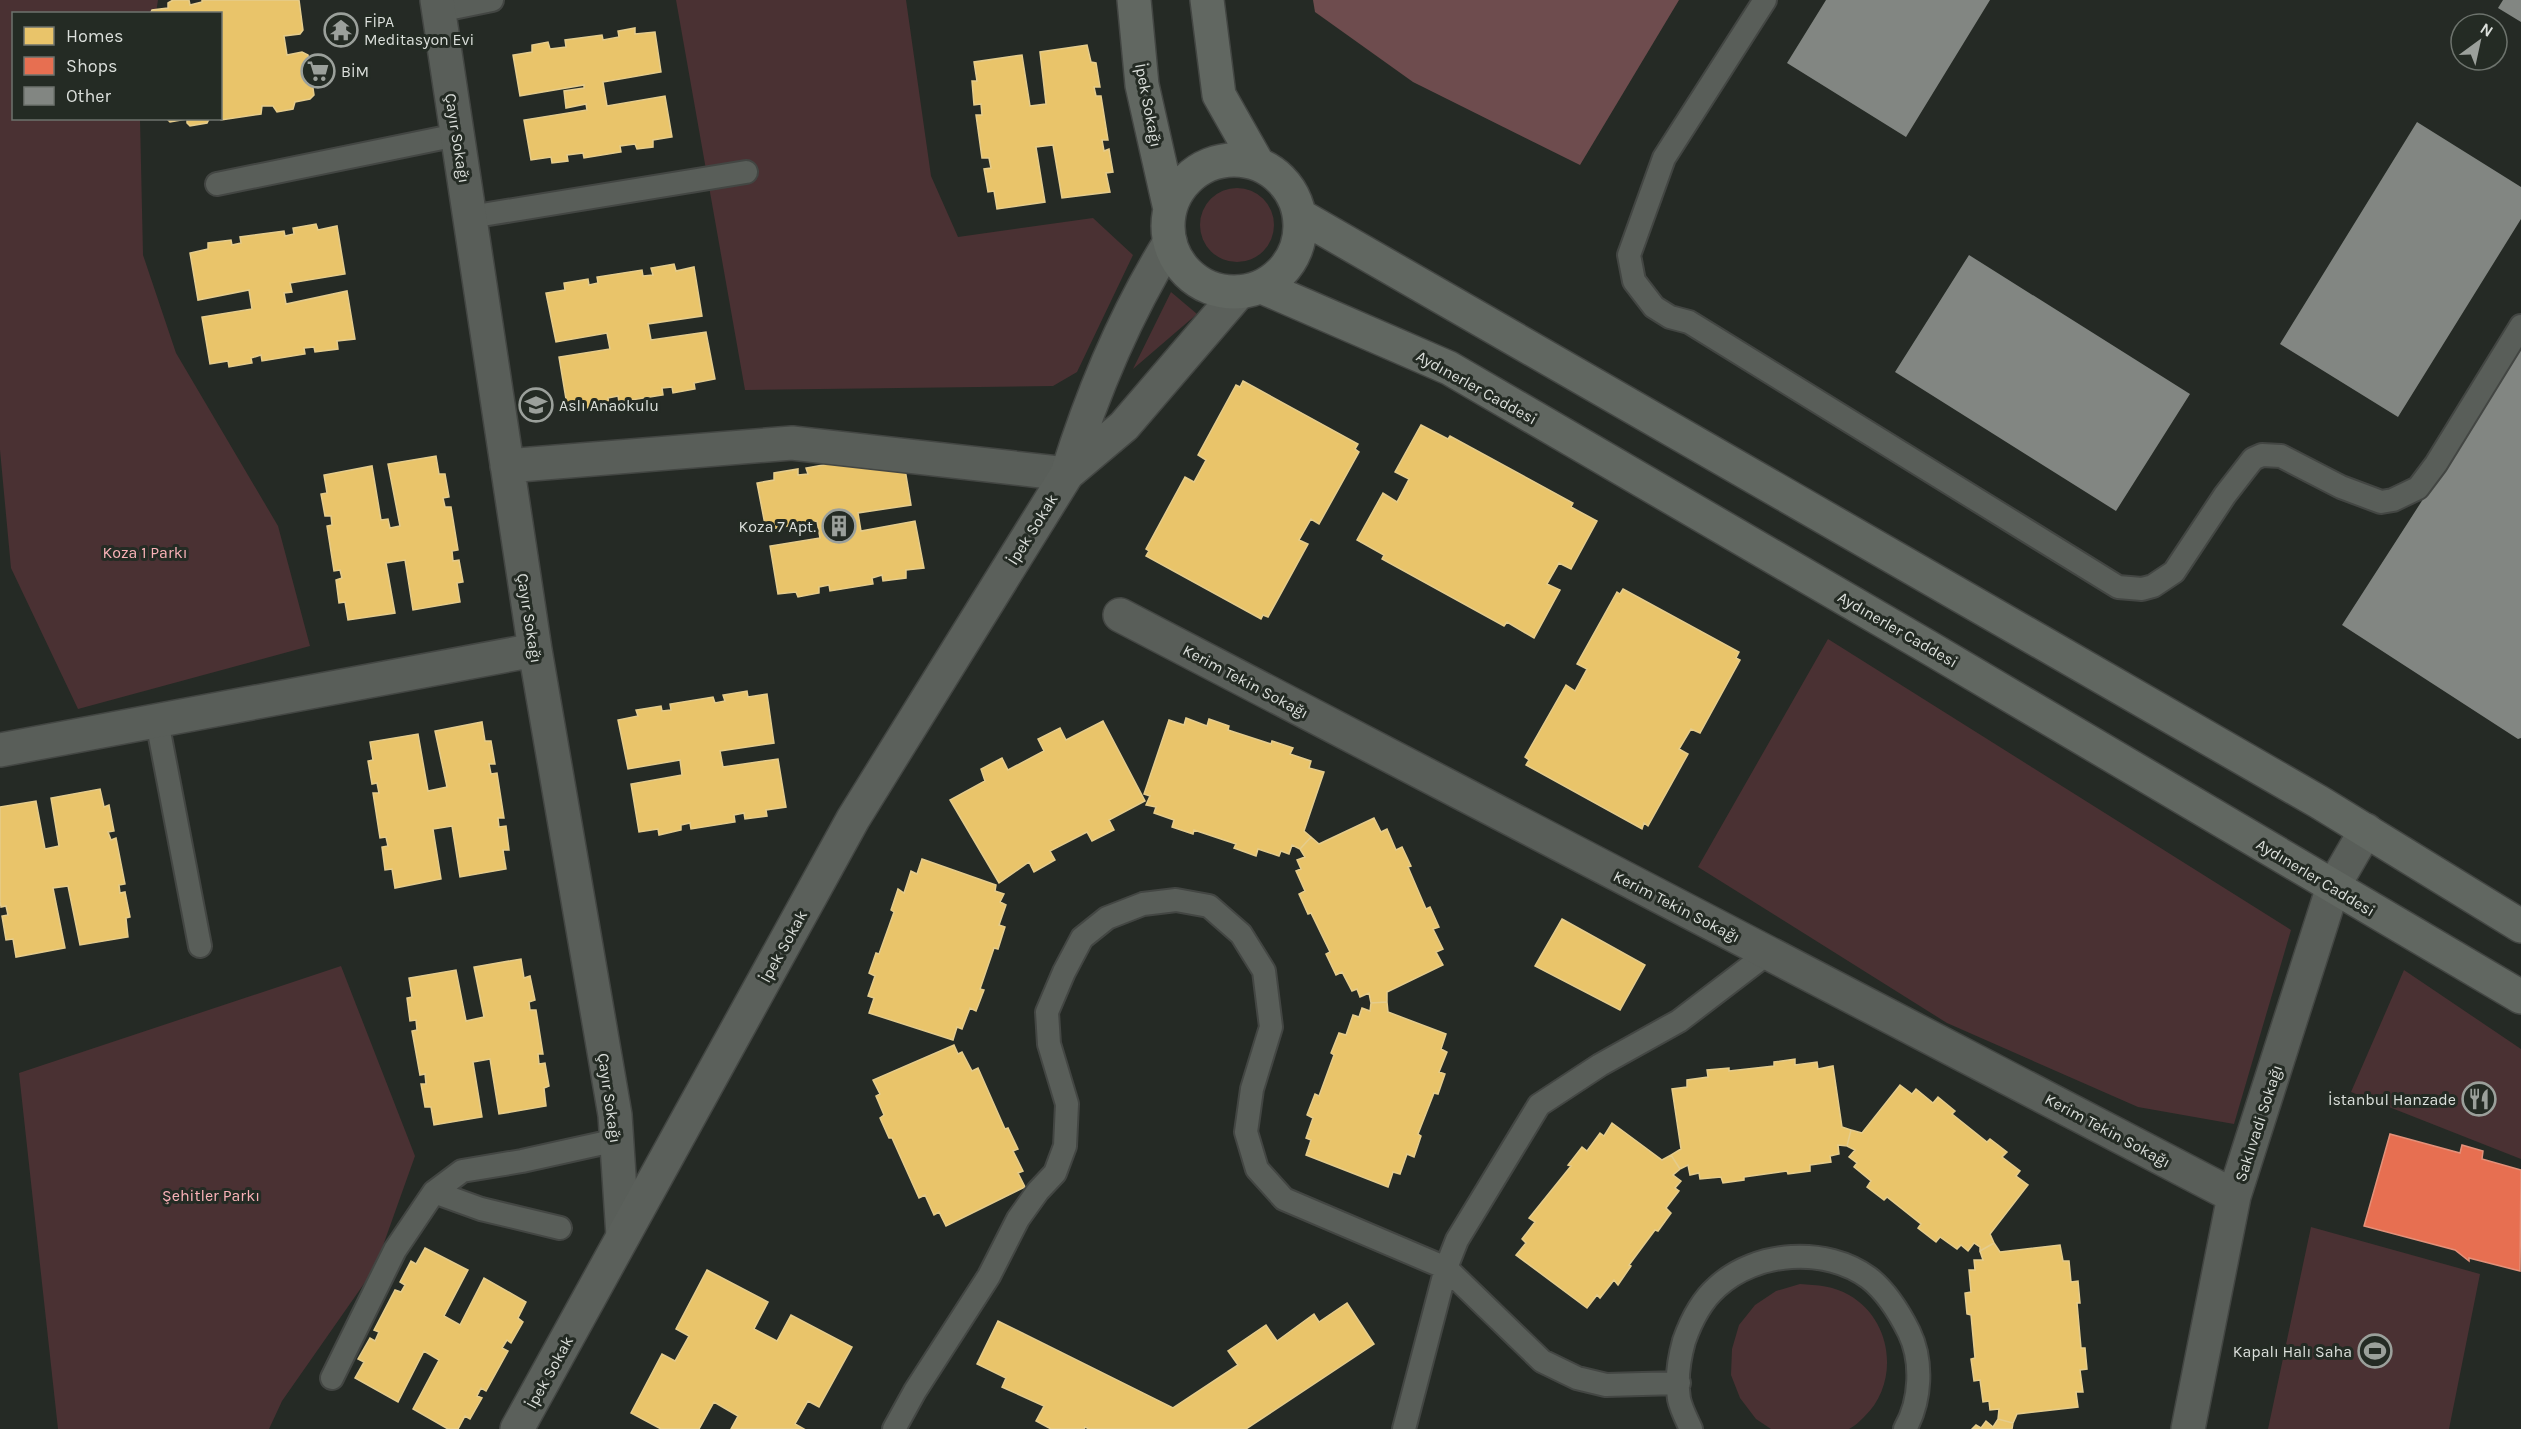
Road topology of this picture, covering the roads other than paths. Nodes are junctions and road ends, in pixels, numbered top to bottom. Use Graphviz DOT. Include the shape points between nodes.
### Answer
graph roads {
  1 [pos="492,0"];
  2 [pos="1134,0"];
  3 [pos="1207,0"];
  4 [pos="1765,0"];
  5 [pos="437,6"];
  6 [pos="457,135"];
  7 [pos="1258,164"];
  8 [pos="746,172"];
  9 [pos="217,184"];
  10 [pos="1170,209"];
  11 [pos="1299,215"];
  12 [pos="470,217"];
  13 [pos="1170,242"];
  14 [pos="1251,289"];
  15 [pos="2521,326"];
  16 [pos="507,466"];
  17 [pos="1067,474"];
  18 [pos="1120,615"];
  19 [pos="535,651"];
  20 [pos="157,721"];
  21 [pos="0,750"];
  22 [pos="2366,831"];
  23 [pos="2332,887"];
  24 [pos="2521,926"];
  25 [pos="200,946"];
  26 [pos="1768,953"];
  27 [pos="2521,997"];
  28 [pos="617,1140"];
  29 [pos="434,1192"];
  30 [pos="2235,1196"];
  31 [pos="560,1228"];
  32 [pos="623,1236"];
  33 [pos="1446,1268"];
  34 [pos="332,1378"];
  35 [pos="1679,1383"];
  36 [pos="517,1429"];
  37 [pos="894,1429"];
  38 [pos="1404,1429"];
  39 [pos="1691,1429"];
  40 [pos="1905,1429"];
  41 [pos="2188,1429"];
  1 -- 5 [label="lane"];
  2 -- 10 [label="main road, İpek Sokağı" via="1142,85"];
  3 -- 7 [label="main road" via="1219,95"];
  4 -- 15 [label="lane" via="1664,158 1629,255 1634,281 1654,307 1689,322 2118,587 2142,589 2174,572 2225,495 2253,459 2262,455 2281,456 2341,487 2381,502 2418,488"];
  5 -- 6 [label="street, Çayır Sokağı"];
  6 -- 9 [label="lane"];
  6 -- 12 [label="street, Çayır Sokağı"];
  7 -- 10 [label="main road" via="1235,160 1204,167 1180,188"];
  7 -- 11 [label="main road" via="1279,176 1292,193"];
  8 -- 12 [label="lane"];
  10 -- 13 [label="main road"];
  11 -- 14 [label="main road" via="1298,242 1289,263 1273,280"];
  11 -- 22 [label="main road"];
  12 -- 16 [label="street, Çayır Sokağı"];
  13 -- 14 [label="main road" via="1180,263 1196,279 1217,290"];
  13 -- 17 [label="street" via="1146,281 1089,409"];
  14 -- 17 [label="street" via="1124,426"];
  14 -- 23 [label="main road, Aydınerler Caddesi" via="1449,368"];
  16 -- 17 [label="street" via="792,443"];
  16 -- 19 [label="street, Çayır Sokağı"];
  17 -- 32 [label="street, İpek Sokak" via="853,819"];
  18 -- 26 [label="street, Kerim Tekin Sokağı"];
  19 -- 20 [label="street"];
  19 -- 28 [label="street, Çayır Sokağı"];
  20 -- 21 [label="street"];
  20 -- 25 [label="lane"];
  22 -- 23 [label="street, Saklıvadi Sokağı"];
  22 -- 24 [label="main road"];
  23 -- 27 [label="main road, Aydınerler Caddesi"];
  23 -- 30 [label="street, Saklıvadi Sokağı"];
  26 -- 30 [label="street, Kerim Tekin Sokağı"];
  26 -- 33 [label="lane" via="1679,1021 1539,1105 1457,1239"];
  28 -- 29 [label="lane" via="462,1171"];
  28 -- 32 [label="street, Çayır Sokağı"];
  29 -- 31 [label="lane" via="488,1211"];
  29 -- 34 [label="lane" via="395,1250"];
  30 -- 41 [label="street, Saklıvadi Sokağı"];
  32 -- 36 [label="street, İpek Sokak"];
  33 -- 35 [label="lane" via="1542,1361 1577,1378 1606,1385"];
  33 -- 37 [label="lane" via="1284,1199 1257,1169 1246,1132 1252,1089 1271,1028 1264,971 1241,934 1209,906 1176,900 1143,904 1107,918 1082,938 1064,972 1047,1012 1049,1044 1067,1104 1065,1146 1055,1173 1018,1219 989,1276"];
  33 -- 38 [label="lane"];
  35 -- 39 [label="lane" via="1679,1399"];
  35 -- 40 [label="lane" via="1679,1358 1691,1319 1716,1287 1750,1265 1791,1256 1831,1260 1869,1278 1897,1307 1914,1342 1919,1380"];
}
